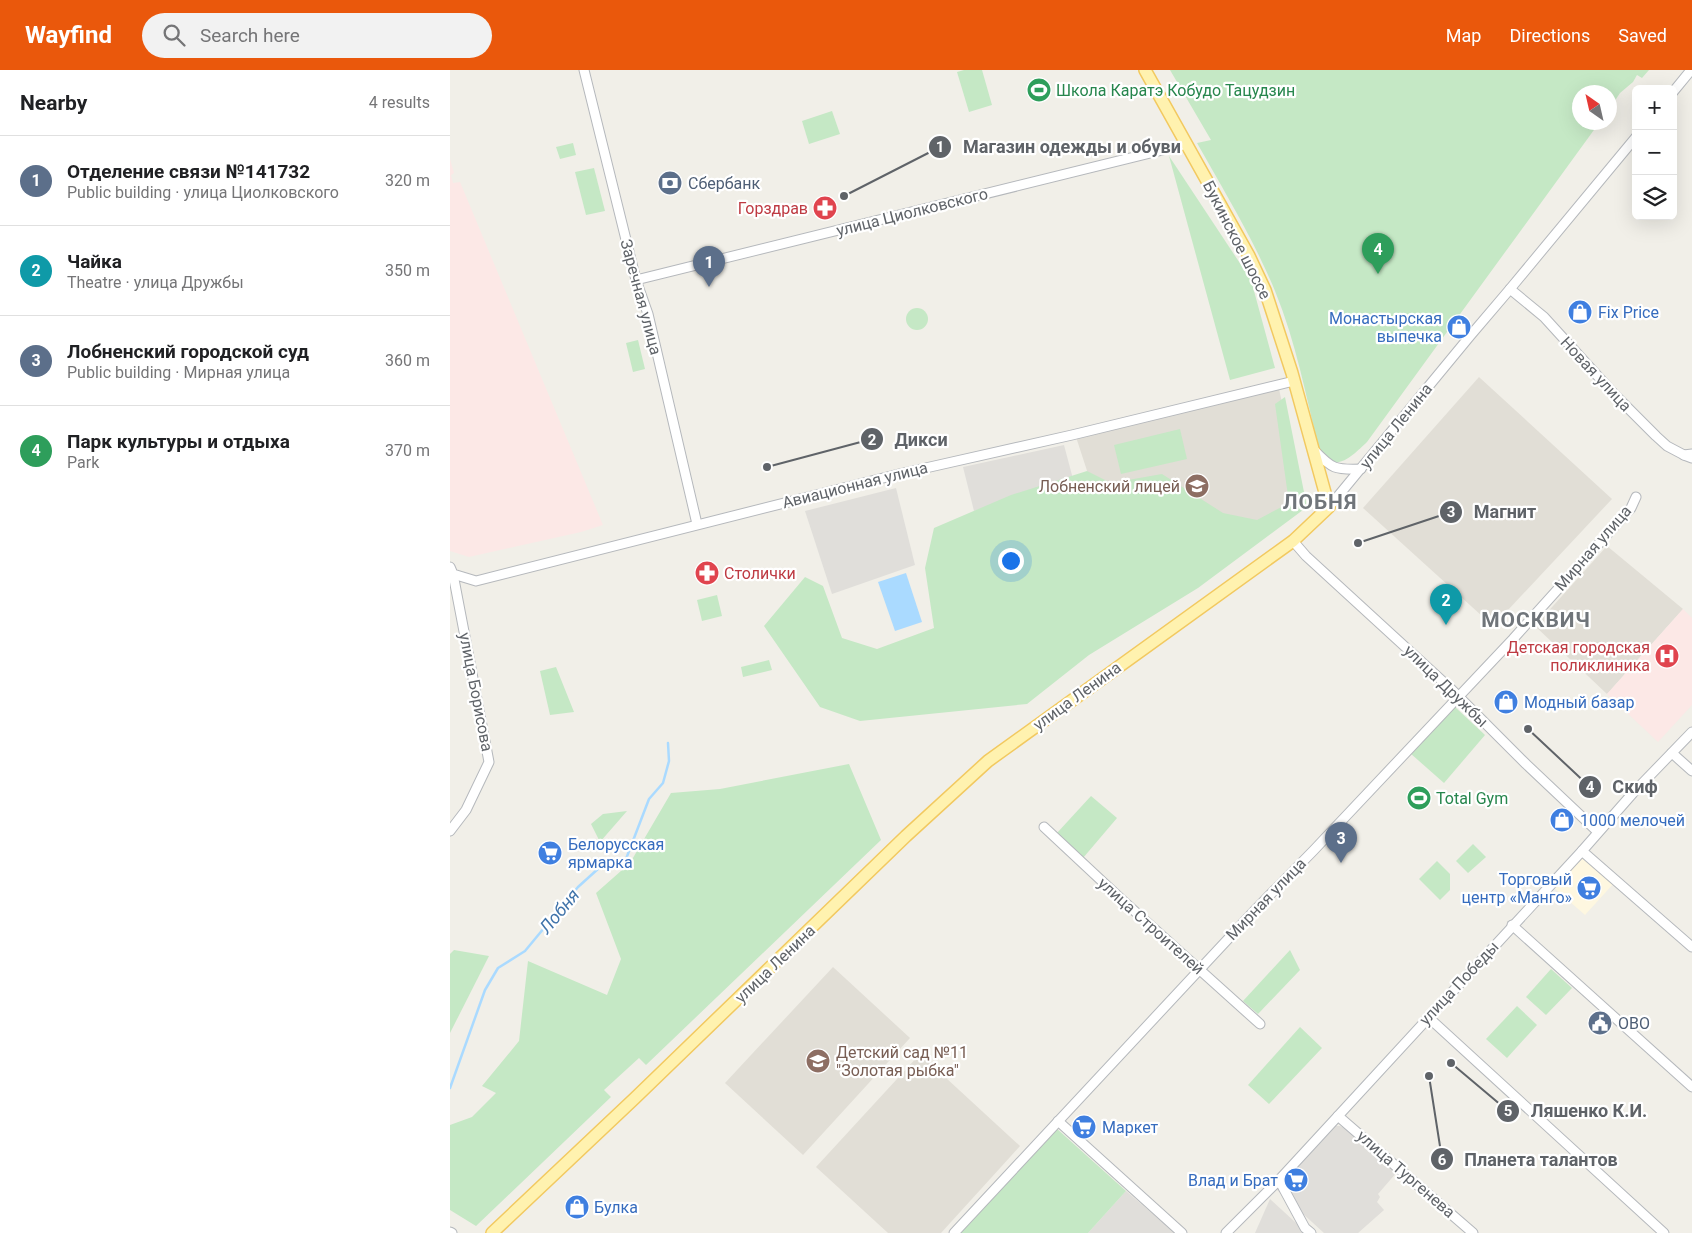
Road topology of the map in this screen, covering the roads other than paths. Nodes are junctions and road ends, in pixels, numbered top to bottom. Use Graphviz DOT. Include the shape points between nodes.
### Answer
graph roads {
  1 [pos="584,70"];
  2 [pos="1145,70"];
  3 [pos="1691,70"];
  4 [pos="1677,87"];
  5 [pos="1632,142"];
  6 [pos="1187,144"];
  7 [pos="636,280"];
  8 [pos="1510,290"];
  9 [pos="1294,381"];
  10 [pos="1313,449"];
  11 [pos="1689,456"];
  12 [pos="1362,470"];
  13 [pos="1636,497"];
  14 [pos="1330,507"];
  15 [pos="697,524"];
  16 [pos="1293,541"];
  17 [pos="452,571"];
  18 [pos="1458,697"];
  19 [pos="1692,732"];
  20 [pos="1672,753"];
  21 [pos="1692,771"];
  22 [pos="1044,827"];
  23 [pos="450,831"];
  24 [pos="1598,832"];
  25 [pos="1582,851"];
  26 [pos="1512,925"];
  27 [pos="1692,947"];
  28 [pos="1199,970"];
  29 [pos="1428,1017"];
  30 [pos="1260,1024"];
  31 [pos="1692,1087"];
  32 [pos="1338,1116"];
  33 [pos="1058,1121"];
  34 [pos="1279,1180"];
  35 [pos="492,1233"];
  36 [pos="954,1233"];
  37 [pos="1182,1233"];
  38 [pos="1226,1233"];
  39 [pos="1311,1233"];
  40 [pos="1473,1233"];
  41 [pos="1664,1233"];
  1 -- 7 [label="street, Заречная улица"];
  2 -- 6 [label="main road, Букинское шоссе"];
  3 -- 4 [label="street"];
  5 -- 8 [label="street, улица Ленина"];
  6 -- 7 [label="street, улица Циолковского"];
  6 -- 9 [label="main road, Букинское шоссе" via="1266,290"];
  7 -- 15 [label="street, Заречная улица" via="648,314"];
  8 -- 11 [label="street, Новая улица" via="1544,317 1656,436 1667,446"];
  8 -- 12 [label="street, улица Ленина"];
  9 -- 10 [label="main road, Букинское шоссе"];
  9 -- 15 [label="street, Авиационная улица"];
  10 -- 12 [label="street" via="1326,462 1341,470"];
  10 -- 14 [label="main road, Букинское шоссе"];
  12 -- 14 [label="street, улица Ленина"];
  13 -- 18 [label="street, Мирная улица" via="1631,508"];
  14 -- 16 [label="main road, улица Ленина"];
  15 -- 17 [label="street, Авиационная улица" via="476,582"];
  16 -- 18 [label="street, улица Дружбы"];
  16 -- 35 [label="main road, улица Ленина" via="988,761"];
  17 -- 23 [label="street, улица Борисова" via="489,762 466,810"];
  18 -- 24 [label="street, улица Дружбы"];
  18 -- 28 [label="street, Мирная улица"];
  19 -- 20 [label="street, улица Победы"];
  20 -- 21 [label="street"];
  20 -- 24 [label="street, улица Победы"];
  22 -- 28 [label="street, улица Строителей"];
  24 -- 25 [label="street, улица Победы"];
  25 -- 26 [label="street, улица Победы"];
  25 -- 27 [label="street"];
  26 -- 29 [label="street, улица Победы"];
  26 -- 31 [label="street"];
  28 -- 30 [label="street, улица Строителей"];
  28 -- 33 [label="street, Мирная улица"];
  29 -- 32 [label="street, улица Победы"];
  29 -- 41 [label="street"];
  32 -- 34 [label="street, улица Победы"];
  32 -- 40 [label="street, улица Тургенева"];
  33 -- 36 [label="street, Мирная улица"];
  33 -- 37 [label="street"];
  34 -- 38 [label="street, улица Победы"];
  34 -- 39 [label="street" via="1305,1228"];
}
